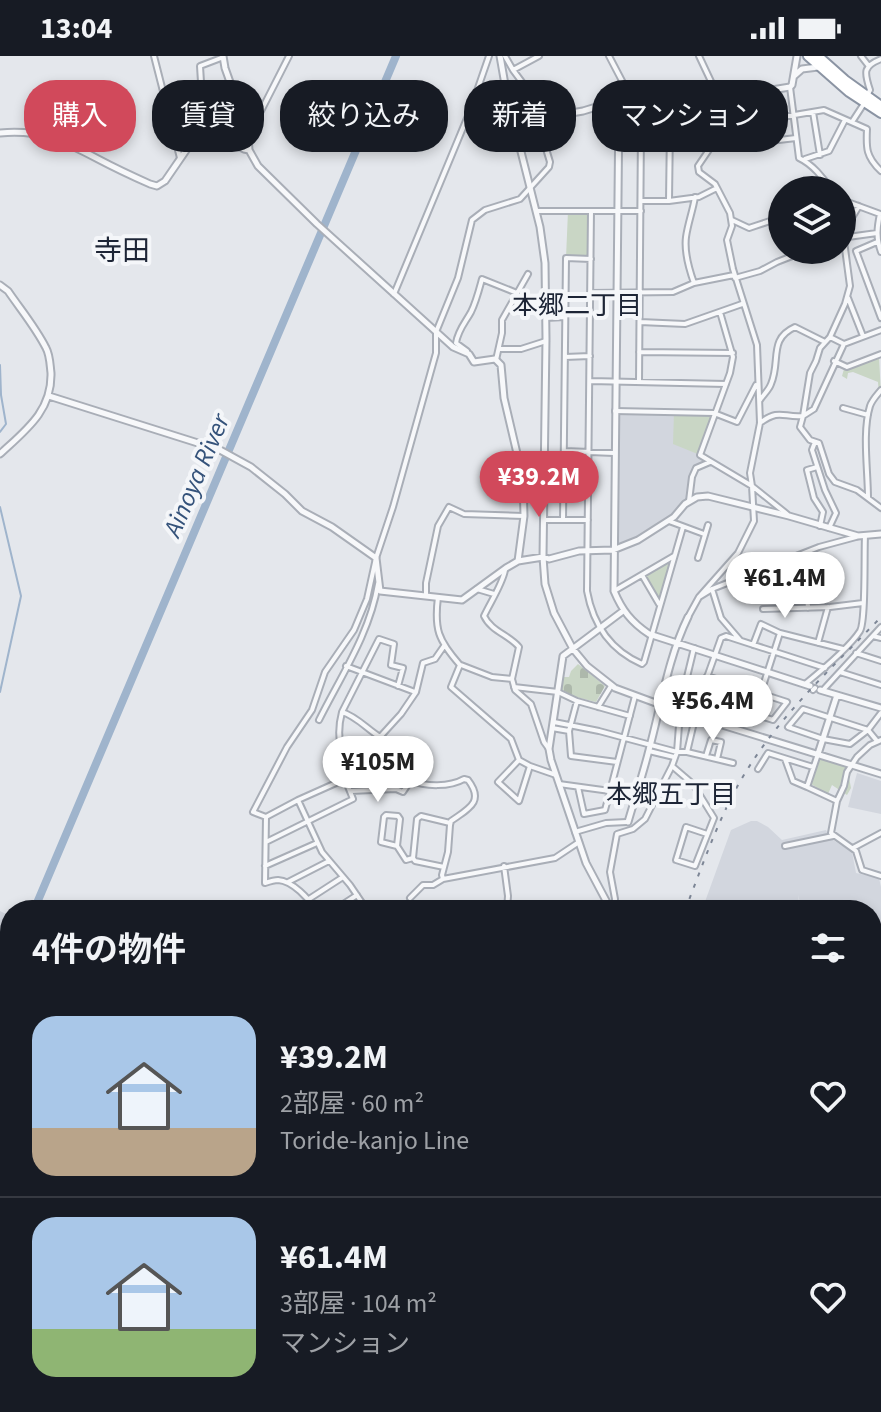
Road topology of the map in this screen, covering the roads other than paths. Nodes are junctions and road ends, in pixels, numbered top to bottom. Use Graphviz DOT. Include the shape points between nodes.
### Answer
graph roads {
  1 [pos="154,56"];
  2 [pos="289,56"];
  3 [pos="489,56"];
  4 [pos="502,56"];
  5 [pos="539,56"];
  6 [pos="609,56"];
  7 [pos="699,56"];
  8 [pos="797,56"];
  9 [pos="808,56"];
  10 [pos="818,56"];
  11 [pos="861,56"];
  12 [pos="222,58"];
  13 [pos="881,59"];
  14 [pos="868,65"];
  15 [pos="821,68"];
  16 [pos="513,70"];
  17 [pos="794,76"];
  18 [pos="201,80"];
  19 [pos="230,80"];
  20 [pos="506,80"];
  21 [pos="520,80"];
  22 [pos="622,80"];
  23 [pos="710,80"];
  24 [pos="790,87"];
  25 [pos="866,99"];
  26 [pos="264,105"];
  27 [pos="881,106"];
  28 [pos="813,112"];
  29 [pos="881,113"];
  30 [pos="793,115"];
  31 [pos="788,116"];
  32 [pos="845,120"];
  33 [pos="852,122"];
  34 [pos="0,133"];
  35 [pos="796,138"];
  36 [pos="788,139"];
  37 [pos="185,152"];
  38 [pos="250,152"];
  39 [pos="522,152"];
  40 [pos="547,152"];
  41 [pos="618,152"];
  42 [pos="641,152"];
  43 [pos="670,152"];
  44 [pos="708,152"];
  45 [pos="820,155"];
  46 [pos="180,159"];
  47 [pos="803,160"];
  48 [pos="881,171"];
  49 [pos="821,176"];
  50 [pos="717,188"];
  51 [pos="531,189"];
  52 [pos="695,197"];
  53 [pos="641,201"];
  54 [pos="669,201"];
  55 [pos="856,205"];
  56 [pos="859,206"];
  57 [pos="536,211"];
  58 [pos="591,211"];
  59 [pos="618,211"];
  60 [pos="641,211"];
  61 [pos="856,212"];
  62 [pos="881,213"];
  63 [pos="731,220"];
  64 [pos="768,222"];
  65 [pos="878,229"];
  66 [pos="856,231"];
  67 [pos="877,242"];
  68 [pos="881,252"];
  69 [pos="591,259"];
  70 [pos="773,264"];
  71 [pos="847,264"];
  72 [pos="528,274"];
  73 [pos="735,276"];
  74 [pos="694,283"];
  75 [pos="0,285"];
  76 [pos="517,293"];
  77 [pos="591,293"];
  78 [pos="616,293"];
  79 [pos="640,293"];
  80 [pos="394,294"];
  81 [pos="848,295"];
  82 [pos="742,304"];
  83 [pos="720,312"];
  84 [pos="565,317"];
  85 [pos="546,318"];
  86 [pos="881,318"];
  87 [pos="639,322"];
  88 [pos="881,330"];
  89 [pos="436,332"];
  90 [pos="863,336"];
  91 [pos="830,337"];
  92 [pos="546,341"];
  93 [pos="825,342"];
  94 [pos="844,344"];
  95 [pos="499,349"];
  96 [pos="639,352"];
  97 [pos="733,353"];
  98 [pos="469,354"];
  99 [pos="881,355"];
  100 [pos="590,356"];
  101 [pos="565,357"];
  102 [pos="496,360"];
  103 [pos="834,361"];
  104 [pos="590,381"];
  105 [pos="615,381"];
  106 [pos="639,382"];
  107 [pos="757,383"];
  108 [pos="726,384"];
  109 [pos="881,390"];
  110 [pos="49,396"];
  111 [pos="758,402"];
  112 [pos="843,408"];
  113 [pos="615,411"];
  114 [pos="714,413"];
  115 [pos="869,415"];
  116 [pos="803,416"];
  117 [pos="760,423"];
  118 [pos="815,442"];
  119 [pos="564,451"];
  120 [pos="589,452"];
  121 [pos="614,453"];
  122 [pos="0,454"];
  123 [pos="710,462"];
  124 [pos="817,467"];
  125 [pos="752,486"];
  126 [pos="868,498"];
  127 [pos="689,502"];
  128 [pos="753,507"];
  129 [pos="881,508"];
  130 [pos="524,516"];
  131 [pos="789,516"];
  132 [pos="543,520"];
  133 [pos="563,520"];
  134 [pos="588,520"];
  135 [pos="669,521"];
  136 [pos="708,525"];
  137 [pos="820,526"];
  138 [pos="683,527"];
  139 [pos="829,528"];
  140 [pos="704,534"];
  141 [pos="881,534"];
  142 [pos="862,536"];
  143 [pos="613,550"];
  144 [pos="588,551"];
  145 [pos="804,553"];
  146 [pos="675,556"];
  147 [pos="543,557"];
  148 [pos="376,558"];
  149 [pos="698,558"];
  150 [pos="518,561"];
  151 [pos="506,568"];
  152 [pos="379,574"];
  153 [pos="642,575"];
  154 [pos="477,589"];
  155 [pos="712,589"];
  156 [pos="614,591"];
  157 [pos="494,594"];
  158 [pos="426,596"];
  159 [pos="438,597"];
  160 [pos="699,597"];
  161 [pos="863,603"];
  162 [pos="660,606"];
  163 [pos="828,607"];
  164 [pos="808,608"];
  165 [pos="763,609"];
  166 [pos="623,611"];
  167 [pos="688,617"];
  168 [pos="881,627"];
  169 [pos="600,628"];
  170 [pos="780,633"];
  171 [pos="651,635"];
  172 [pos="873,636"];
  173 [pos="881,638"];
  174 [pos="741,642"];
  175 [pos="678,643"];
  176 [pos="818,643"];
  177 [pos="753,645"];
  178 [pos="444,646"];
  179 [pos="694,648"];
  180 [pos="573,649"];
  181 [pos="843,649"];
  182 [pos="773,652"];
  183 [pos="856,653"];
  184 [pos="715,654"];
  185 [pos="881,661"];
  186 [pos="460,665"];
  187 [pos="346,666"];
  188 [pos="825,668"];
  189 [pos="767,672"];
  190 [pos="840,672"];
  191 [pos="361,673"];
  192 [pos="707,676"];
  193 [pos="512,679"];
  194 [pos="612,685"];
  195 [pos="881,685"];
  196 [pos="398,686"];
  197 [pos="514,687"];
  198 [pos="814,688"];
  199 [pos="416,692"];
  200 [pos="558,692"];
  201 [pos="760,693"];
  202 [pos="837,695"];
  203 [pos="635,696"];
  204 [pos="700,697"];
  205 [pos="577,701"];
  206 [pos="659,705"];
  207 [pos="598,707"];
  208 [pos="881,710"];
  209 [pos="342,712"];
  210 [pos="680,712"];
  211 [pos="754,714"];
  212 [pos="630,716"];
  213 [pos="694,716"];
  214 [pos="830,717"];
  215 [pos="319,720"];
  216 [pos="552,725"];
  217 [pos="570,729"];
  218 [pos="868,730"];
  219 [pos="624,739"];
  220 [pos="823,739"];
  221 [pos="879,741"];
  222 [pos="650,748"];
  223 [pos="549,749"];
  224 [pos="687,752"];
  225 [pos="675,754"];
  226 [pos="818,754"];
  227 [pos="706,756"];
  228 [pos="717,759"];
  229 [pos="785,759"];
  230 [pos="519,760"];
  231 [pos="617,762"];
  232 [pos="733,763"];
  233 [pos="348,765"];
  234 [pos="852,765"];
  235 [pos="530,766"];
  236 [pos="672,766"];
  237 [pos="393,767"];
  238 [pos="814,768"];
  239 [pos="758,769"];
  240 [pos="881,774"];
  241 [pos="556,775"];
  242 [pos="411,780"];
  243 [pos="558,784"];
  244 [pos="578,787"];
  245 [pos="807,787"];
  246 [pos="350,791"];
  247 [pos="610,791"];
  248 [pos="298,800"];
  249 [pos="837,801"];
  250 [pos="605,810"];
  251 [pos="266,817"];
  252 [pos="307,821"];
  253 [pos="628,822"];
  254 [pos="450,823"];
  255 [pos="606,823"];
  256 [pos="575,832"];
  257 [pos="881,833"];
  258 [pos="707,834"];
  259 [pos="833,836"];
  260 [pos="266,842"];
  261 [pos="579,842"];
  262 [pos="317,843"];
  263 [pos="397,846"];
  264 [pos="785,846"];
  265 [pos="853,848"];
  266 [pos="413,858"];
  267 [pos="329,861"];
  268 [pos="265,866"];
  269 [pos="504,866"];
  270 [pos="444,867"];
  271 [pos="881,876"];
  272 [pos="343,877"];
  273 [pos="443,879"];
  274 [pos="287,882"];
  275 [pos="357,895"];
  276 [pos="410,898"];
  277 [pos="309,899"];
  278 [pos="349,900"];
  279 [pos="360,900"];
  280 [pos="508,900"];
  281 [pos="606,900"];
  282 [pos="615,900"];
  1 -- 46 [label="street"];
  2 -- 26 [label="street"];
  3 -- 80 [label="street"];
  4 -- 16 [label="street"];
  4 -- 20 [label="street"];
  5 -- 16 [label="street"];
  6 -- 22 [label="street"];
  7 -- 23 [label="street"];
  8 -- 17 [label="street"];
  9 -- 15 [label="highway"];
  10 -- 25 [label="highway"];
  11 -- 14 [label="street"];
  12 -- 18 [label="street" via="200,66"];
  12 -- 19 [label="street"];
  13 -- 14 [label="street"];
  14 -- 25 [label="street"];
  15 -- 17 [label="street" via="806,68"];
  15 -- 25 [label="highway"];
  16 -- 21 [label="street"];
  17 -- 24 [label="street"];
  24 -- 30 [label="street"];
  25 -- 27 [label="highway"];
  25 -- 29 [label="highway"];
  25 -- 33 [label="street"];
  28 -- 30 [label="street"];
  28 -- 32 [label="street" via="824,110"];
  28 -- 45 [label="street"];
  30 -- 31 [label="street"];
  30 -- 35 [label="street"];
  32 -- 33 [label="street"];
  32 -- 45 [label="street" via="829,151"];
  33 -- 48 [label="street" via="867,129 868,157"];
  34 -- 46 [label="street" via="59,139 157,186"];
  35 -- 36 [label="street"];
  35 -- 47 [label="street"];
  37 -- 46 [label="street"];
  38 -- 80 [label="street" via="258,166"];
  39 -- 51 [label="street"];
  40 -- 51 [label="street" via="549,167"];
  41 -- 59 [label="street"];
  42 -- 53 [label="street"];
  43 -- 54 [label="street"];
  44 -- 50 [label="street" via="699,172"];
  45 -- 47 [label="street"];
  47 -- 49 [label="street"];
  50 -- 52 [label="street"];
  50 -- 63 [label="street"];
  51 -- 57 [label="street"];
  51 -- 89 [label="street" via="472,220 458,278"];
  52 -- 54 [label="street"];
  52 -- 74 [label="street" via="686,235"];
  53 -- 54 [label="street"];
  53 -- 60 [label="street"];
  55 -- 56 [label="street"];
  56 -- 61 [label="street"];
  56 -- 62 [label="street"];
  57 -- 58 [label="street"];
  57 -- 85 [label="street" via="545,263"];
  58 -- 59 [label="street"];
  58 -- 69 [label="street"];
  59 -- 60 [label="street"];
  59 -- 78 [label="street"];
  60 -- 79 [label="street"];
  62 -- 65 [label="street"];
  63 -- 64 [label="street" via="749,228"];
  63 -- 73 [label="street" via="727,240"];
  65 -- 66 [label="street"];
  65 -- 67 [label="street"];
  67 -- 68 [label="street"];
  67 -- 86 [label="street" via="856,251"];
  69 -- 77 [label="street"];
  69 -- 84 [label="street" via="566,258"];
  70 -- 73 [label="street"];
  71 -- 81 [label="street"];
  72 -- 76 [label="street"];
  73 -- 74 [label="street"];
  73 -- 82 [label="street"];
  74 -- 79 [label="street" via="673,292"];
  75 -- 110 [label="street" via="48,351"];
  76 -- 95 [label="street" via="502,320"];
  76 -- 98 [label="street" via="482,279 455,340"];
  77 -- 78 [label="street"];
  77 -- 100 [label="street"];
  78 -- 79 [label="street"];
  78 -- 105 [label="street"];
  79 -- 87 [label="street"];
  80 -- 89 [label="street"];
  81 -- 90 [label="street"];
  81 -- 91 [label="street"];
  82 -- 83 [label="street"];
  82 -- 107 [label="street" via="757,345"];
  83 -- 87 [label="street" via="685,324"];
  83 -- 97 [label="street"];
  84 -- 85 [label="street"];
  84 -- 101 [label="street"];
  85 -- 92 [label="street"];
  87 -- 96 [label="street"];
  88 -- 90 [label="street"];
  89 -- 98 [label="street"];
  89 -- 148 [label="street" via="436,353"];
  90 -- 94 [label="street"];
  91 -- 93 [label="street"];
  91 -- 94 [label="street"];
  92 -- 95 [label="street"];
  92 -- 132 [label="street"];
  93 -- 111 [label="street" via="795,327 784,332 771,386"];
  93 -- 116 [label="street" via="810,373"];
  94 -- 103 [label="street"];
  95 -- 102 [label="street"];
  96 -- 97 [label="street"];
  96 -- 106 [label="street"];
  97 -- 108 [label="street"];
  98 -- 102 [label="street" via="474,362"];
  99 -- 103 [label="street" via="847,367"];
  100 -- 101 [label="street"];
  100 -- 104 [label="street"];
  101 -- 119 [label="street"];
  102 -- 130 [label="street" via="523,479"];
  103 -- 116 [label="street" via="814,409"];
  104 -- 105 [label="street"];
  104 -- 120 [label="street"];
  105 -- 106 [label="street"];
  105 -- 113 [label="street"];
  106 -- 108 [label="street"];
  107 -- 111 [label="street"];
  107 -- 114 [label="street" via="737,422"];
  108 -- 114 [label="street"];
  109 -- 115 [label="street"];
  110 -- 122 [label="street" via="30,427"];
  110 -- 148 [label="street" via="231,455 302,511"];
  111 -- 117 [label="street"];
  112 -- 115 [label="street"];
  113 -- 114 [label="street"];
  113 -- 121 [label="street"];
  114 -- 123 [label="street" via="700,455"];
  115 -- 126 [label="street"];
  116 -- 117 [label="street" via="771,415"];
  116 -- 118 [label="street" via="800,427"];
  117 -- 125 [label="street"];
  118 -- 124 [label="street"];
  118 -- 126 [label="street" via="835,482"];
  119 -- 120 [label="street"];
  119 -- 133 [label="street"];
  120 -- 121 [label="street"];
  120 -- 134 [label="street"];
  121 -- 143 [label="street"];
  123 -- 125 [label="street"];
  123 -- 127 [label="street" via="696,468"];
  124 -- 137 [label="street" via="807,470 823,512"];
  124 -- 139 [label="street" via="836,513"];
  125 -- 128 [label="street"];
  125 -- 131 [label="street"];
  126 -- 129 [label="street"];
  127 -- 128 [label="street" via="708,496"];
  127 -- 135 [label="street"];
  128 -- 131 [label="street"];
  128 -- 160 [label="street" via="754,521 738,553"];
  130 -- 150 [label="street"];
  130 -- 158 [label="street" via="464,514 449,507 438,526"];
  131 -- 137 [label="street"];
  132 -- 133 [label="street"];
  132 -- 147 [label="street"];
  133 -- 134 [label="street"];
  134 -- 144 [label="street"];
  135 -- 138 [label="street"];
  135 -- 143 [label="street"];
  136 -- 140 [label="street"];
  137 -- 139 [label="street"];
  138 -- 140 [label="street"];
  138 -- 146 [label="street"];
  139 -- 142 [label="street"];
  140 -- 149 [label="street"];
  141 -- 142 [label="street"];
  142 -- 145 [label="street"];
  142 -- 161 [label="street"];
  143 -- 144 [label="street"];
  143 -- 156 [label="street"];
  144 -- 147 [label="street"];
  144 -- 169 [label="street" via="587,591"];
  145 -- 155 [label="street"];
  145 -- 164 [label="street"];
  146 -- 153 [label="street"];
  146 -- 162 [label="street"];
  147 -- 150 [label="street"];
  147 -- 180 [label="street" via="554,613"];
  148 -- 152 [label="street"];
  148 -- 251 [label="street" via="354,630 325,672 312,710 253,812"];
  150 -- 151 [label="street"];
  151 -- 154 [label="street"];
  151 -- 157 [label="street"];
  152 -- 158 [label="street" via="380,591"];
  152 -- 187 [label="street" via="364,635"];
  153 -- 156 [label="street"];
  153 -- 162 [label="street"];
  154 -- 157 [label="street"];
  154 -- 159 [label="street" via="462,600"];
  155 -- 160 [label="street"];
  155 -- 174 [label="street" via="721,618"];
  156 -- 166 [label="street"];
  157 -- 193 [label="street" via="484,616 519,647"];
  158 -- 159 [label="street"];
  159 -- 178 [label="street" via="435,621"];
  160 -- 167 [label="street"];
  161 -- 163 [label="street"];
  161 -- 181 [label="street" via="861,630"];
  162 -- 171 [label="street"];
  163 -- 164 [label="street"];
  163 -- 176 [label="street"];
  164 -- 165 [label="street"];
  166 -- 169 [label="street"];
  166 -- 171 [label="street"];
  167 -- 175 [label="street"];
  168 -- 172 [label="street"];
  169 -- 171 [label="street" via="619,651 642,664"];
  169 -- 180 [label="street"];
  170 -- 176 [label="street"];
  170 -- 177 [label="street" via="761,624"];
  170 -- 182 [label="street"];
  171 -- 175 [label="street"];
  172 -- 173 [label="street"];
  172 -- 183 [label="street"];
  174 -- 177 [label="street"];
  174 -- 184 [label="street" via="721,638"];
  175 -- 179 [label="street"];
  175 -- 206 [label="street"];
  176 -- 181 [label="street"];
  177 -- 182 [label="street"];
  178 -- 186 [label="street"];
  178 -- 199 [label="street" via="435,659 423,663"];
  179 -- 184 [label="street"];
  179 -- 204 [label="street" via="687,677 691,694"];
  180 -- 194 [label="street"];
  180 -- 200 [label="street" via="563,656"];
  181 -- 188 [label="street"];
  182 -- 188 [label="street"];
  182 -- 189 [label="street"];
  183 -- 185 [label="street"];
  183 -- 190 [label="street"];
  184 -- 189 [label="street"];
  184 -- 192 [label="street"];
  186 -- 193 [label="street"];
  186 -- 230 [label="street" via="451,687 511,739"];
  187 -- 191 [label="street"];
  187 -- 215 [label="street"];
  188 -- 198 [label="street"];
  189 -- 198 [label="street"];
  189 -- 201 [label="street"];
  190 -- 195 [label="street"];
  190 -- 198 [label="street"];
  191 -- 196 [label="street"];
  191 -- 196 [label="street" via="379,639 394,644 391,665 403,668"];
  191 -- 209 [label="street"];
  192 -- 201 [label="street"];
  192 -- 204 [label="street"];
  193 -- 197 [label="street"];
  194 -- 203 [label="street"];
  194 -- 207 [label="street"];
  196 -- 199 [label="street"];
  197 -- 200 [label="street"];
  197 -- 223 [label="street" via="531,704"];
  198 -- 202 [label="street"];
  199 -- 209 [label="street" via="380,737"];
  200 -- 205 [label="street"];
  200 -- 216 [label="street"];
  201 -- 211 [label="street"];
  201 -- 211 [label="street" via="787,702 773,720"];
  202 -- 208 [label="street"];
  202 -- 214 [label="street"];
  203 -- 206 [label="street"];
  203 -- 212 [label="street"];
  204 -- 211 [label="street"];
  204 -- 213 [label="street"];
  205 -- 207 [label="street"];
  205 -- 217 [label="street"];
  206 -- 210 [label="street"];
  206 -- 222 [label="street"];
  207 -- 212 [label="street"];
  208 -- 218 [label="street"];
  209 -- 233 [label="street" via="339,750"];
  210 -- 213 [label="street"];
  210 -- 225 [label="street"];
  212 -- 219 [label="street"];
  213 -- 224 [label="street"];
  213 -- 226 [label="street"];
  214 -- 218 [label="street"];
  214 -- 220 [label="street"];
  214 -- 220 [label="street" via="803,709 788,727"];
  216 -- 217 [label="street"];
  216 -- 223 [label="street"];
  217 -- 219 [label="street"];
  217 -- 231 [label="street" via="571,756"];
  218 -- 220 [label="street" via="850,744"];
  218 -- 221 [label="street"];
  219 -- 222 [label="street"];
  219 -- 231 [label="street"];
  220 -- 226 [label="street"];
  221 -- 234 [label="street"];
  222 -- 225 [label="street"];
  222 -- 253 [label="street"];
  223 -- 241 [label="street"];
  224 -- 225 [label="street"];
  224 -- 227 [label="street"];
  225 -- 236 [label="street"];
  226 -- 234 [label="street"];
  226 -- 238 [label="street"];
  227 -- 228 [label="street"];
  227 -- 228 [label="street" via="711,740 721,742"];
  228 -- 232 [label="street"];
  229 -- 238 [label="street"];
  229 -- 239 [label="street" via="768,753"];
  229 -- 245 [label="street" via="793,781"];
  230 -- 235 [label="street"];
  230 -- 235 [label="street" via="498,782 519,801"];
  231 -- 247 [label="street"];
  234 -- 240 [label="street"];
  234 -- 249 [label="street"];
  235 -- 241 [label="street"];
  236 -- 258 [label="street" via="693,784 714,818"];
  236 -- 282 [label="street" via="645,819 617,834 610,872"];
  237 -- 242 [label="street"];
  238 -- 245 [label="street"];
  241 -- 243 [label="street"];
  242 -- 246 [label="street" via="403,792"];
  242 -- 254 [label="street" via="468,780 473,805"];
  243 -- 244 [label="street"];
  243 -- 256 [label="street"];
  244 -- 247 [label="street"];
  244 -- 250 [label="street" via="584,814"];
  245 -- 249 [label="street"];
  246 -- 248 [label="street" via="345,779"];
  246 -- 252 [label="street" via="353,799"];
  247 -- 250 [label="street"];
  248 -- 251 [label="street"];
  248 -- 252 [label="street"];
  249 -- 259 [label="street"];
  250 -- 255 [label="street"];
  251 -- 260 [label="street"];
  252 -- 260 [label="street"];
  252 -- 262 [label="street"];
  253 -- 255 [label="street"];
  254 -- 266 [label="street" via="417,819"];
  254 -- 270 [label="street"];
  255 -- 256 [label="street"];
  256 -- 261 [label="street"];
  257 -- 265 [label="street"];
  258 -- 258 [label="street" via="695,866 676,860 686,827"];
  259 -- 264 [label="street"];
  259 -- 265 [label="street"];
  260 -- 268 [label="street"];
  261 -- 269 [label="street" via="555,858"];
  261 -- 281 [label="street"];
  262 -- 267 [label="street"];
  262 -- 268 [label="street"];
  263 -- 263 [label="street" via="400,819 386,815 381,842"];
  263 -- 266 [label="street" via="406,860"];
  265 -- 271 [label="street" via="860,869"];
  266 -- 270 [label="street"];
  267 -- 272 [label="street"];
  267 -- 274 [label="street"];
  268 -- 274 [label="street" via="265,883"];
  269 -- 273 [label="street"];
  269 -- 280 [label="street"];
  270 -- 273 [label="street"];
  272 -- 275 [label="street"];
  272 -- 277 [label="street"];
  273 -- 276 [label="street" via="423,885"];
  274 -- 277 [label="street"];
  275 -- 278 [label="street"];
  275 -- 279 [label="street"];
}
